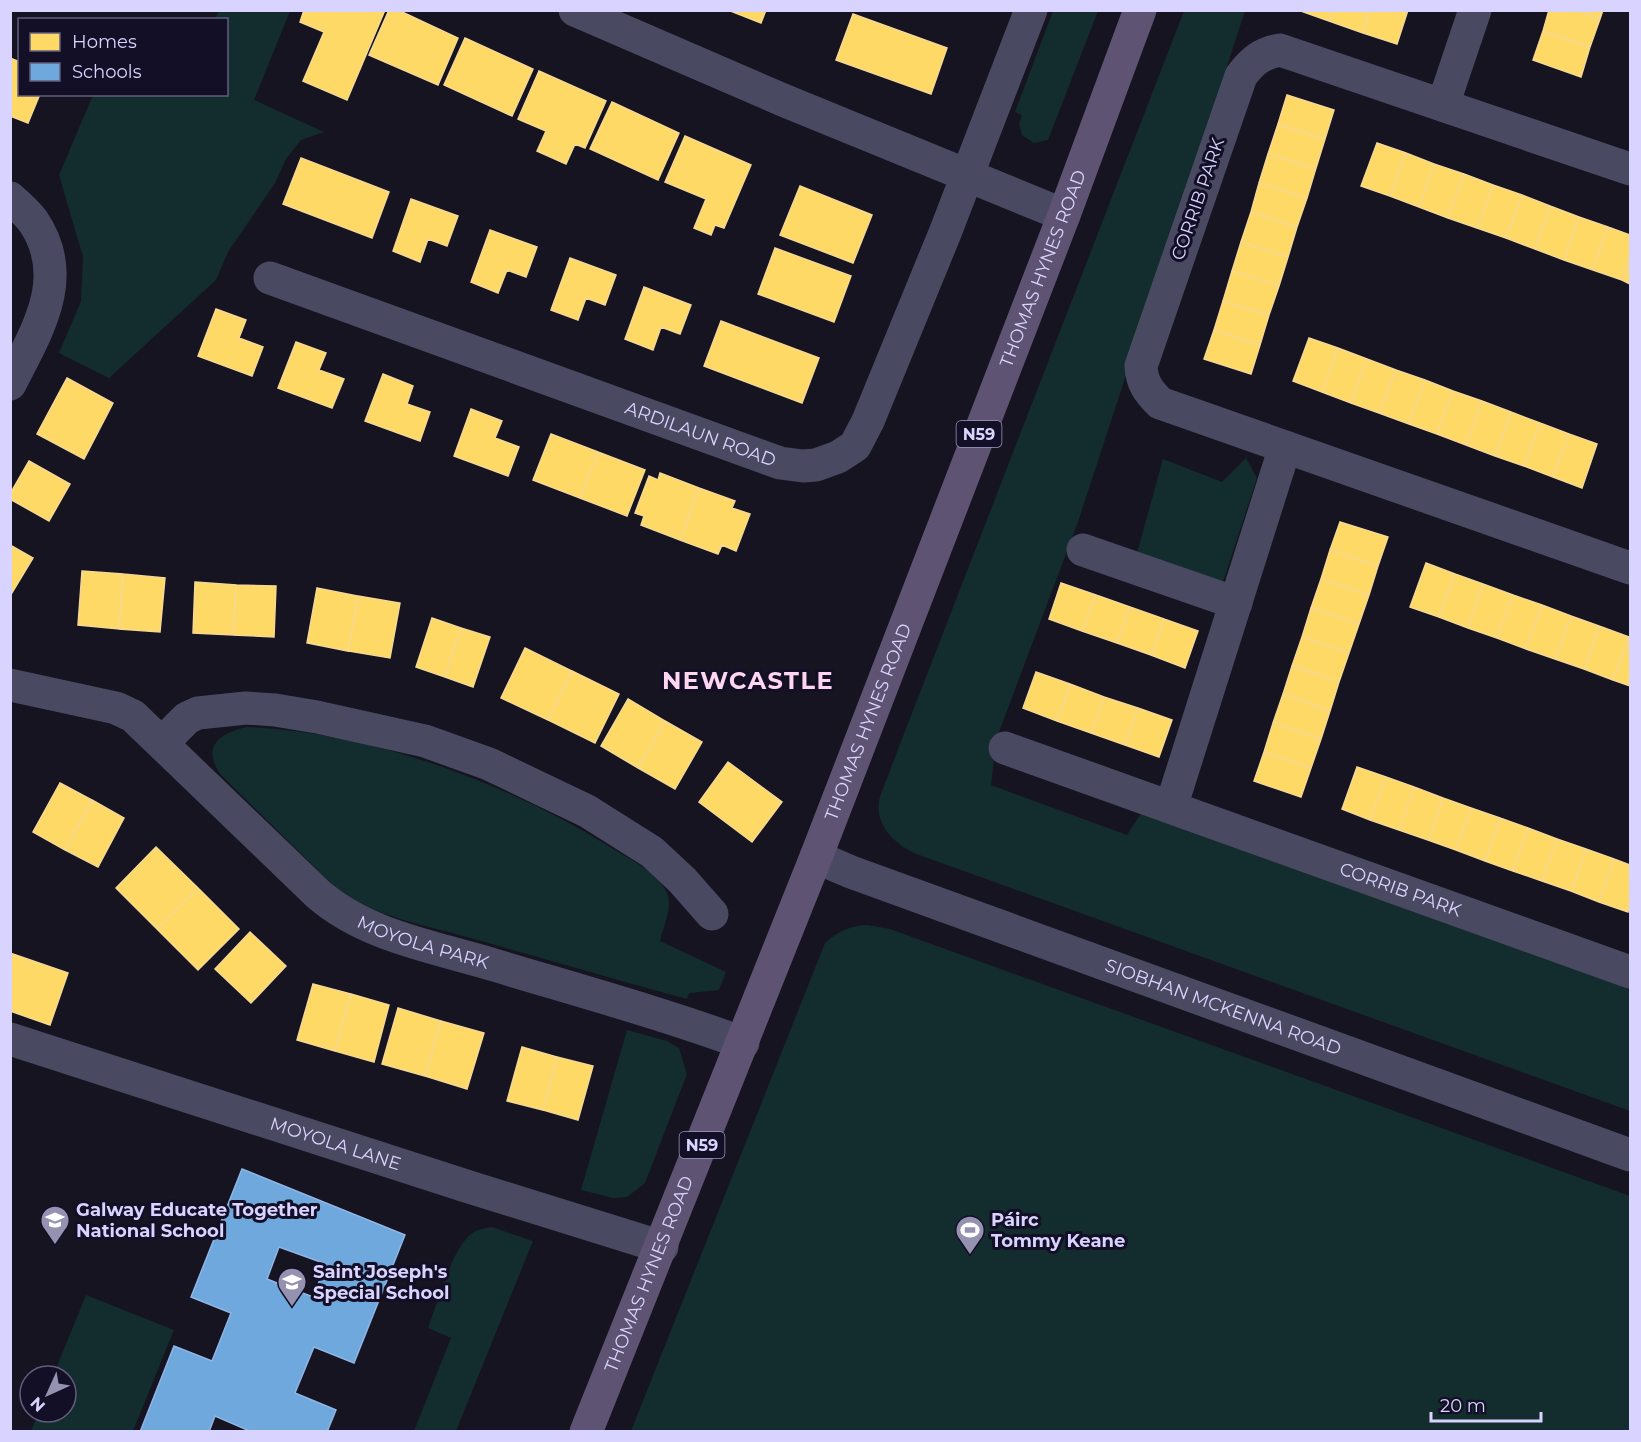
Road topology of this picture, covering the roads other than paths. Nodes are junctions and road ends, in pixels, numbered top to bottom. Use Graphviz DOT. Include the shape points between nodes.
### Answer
graph roads {
  1 [pos="575,10"];
  2 [pos="1031,10"];
  3 [pos="1140,10"];
  4 [pos="1475,10"];
  5 [pos="615,18"];
  6 [pos="1443,105"];
  7 [pos="1630,169"];
  8 [pos="967,175"];
  9 [pos="10,198"];
  10 [pos="1064,215"];
  11 [pos="270,278"];
  12 [pos="10,384"];
  13 [pos="1285,447"];
  14 [pos="1083,550"];
  15 [pos="1630,568"];
  16 [pos="1236,603"];
  17 [pos="10,685"];
  18 [pos="162,743"];
  19 [pos="1005,747"];
  20 [pos="1171,807"];
  21 [pos="816,857"];
  22 [pos="712,914"];
  23 [pos="1630,972"];
  24 [pos="10,1039"];
  25 [pos="742,1043"];
  26 [pos="1630,1155"];
  27 [pos="662,1247"];
  28 [pos="586,1431"];
  1 -- 5 [label="street"];
  2 -- 8 [label="street, ARDILAUN ROAD"];
  3 -- 10 [label="main road, THOMAS HYNES ROAD / N59"];
  4 -- 6 [label="street"];
  5 -- 8 [label="street" via="783,100"];
  6 -- 7 [label="street, CORRIB PARK"];
  6 -- 13 [label="street, CORRIB PARK" via="1280,50 1266,52 1241,76 1141,366 1142,379 1160,403"];
  8 -- 10 [label="street"];
  8 -- 11 [label="street, ARDILAUN ROAD" via="855,446 816,465 780,464"];
  9 -- 12 [label="street" via="33,221 44,242 50,261 50,294 42,322"];
  10 -- 21 [label="main road, THOMAS HYNES ROAD / N59"];
  13 -- 15 [label="street, CORRIB PARK"];
  13 -- 16 [label="street"];
  14 -- 16 [label="street"];
  16 -- 20 [label="street"];
  17 -- 18 [label="street, MOYOLA PARK" via="126,711"];
  18 -- 22 [label="street" via="187,718 198,713 246,708 317,717 425,741 489,764 587,811 652,852"];
  18 -- 25 [label="street, MOYOLA PARK" via="318,894 359,922"];
  19 -- 20 [label="street, CORRIB PARK"];
  20 -- 23 [label="street, CORRIB PARK"];
  21 -- 25 [label="main road, THOMAS HYNES ROAD / N59"];
  21 -- 26 [label="street, SIOBHAN MCKENNA ROAD"];
  24 -- 27 [label="street, MOYOLA LANE"];
  25 -- 27 [label="main road, THOMAS HYNES ROAD / N59"];
  27 -- 28 [label="main road, THOMAS HYNES ROAD / N59"];
}
